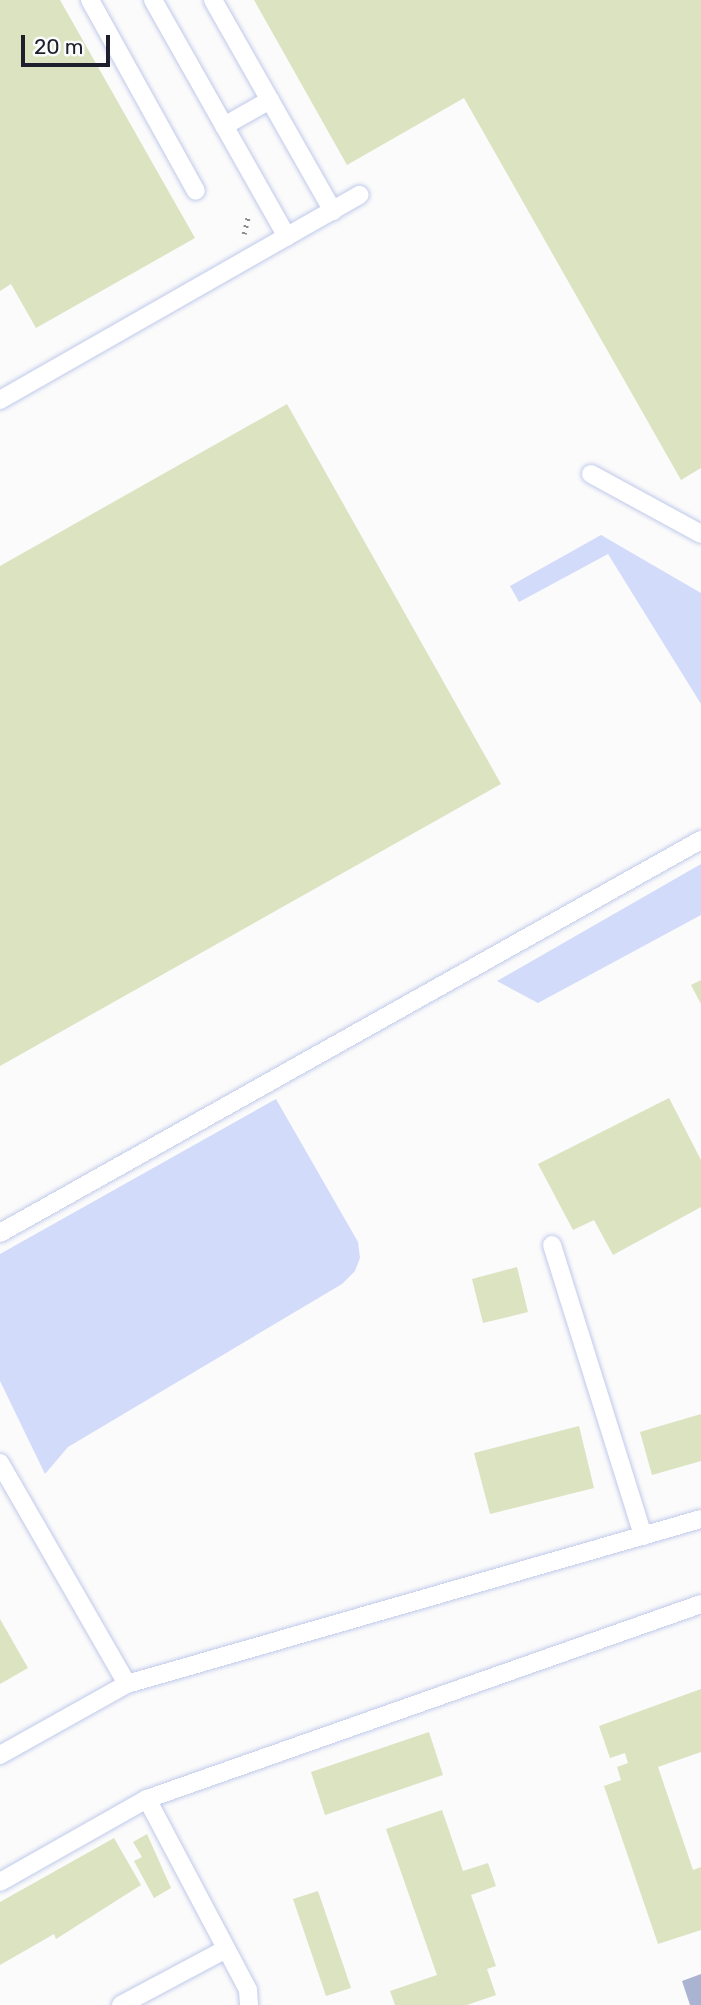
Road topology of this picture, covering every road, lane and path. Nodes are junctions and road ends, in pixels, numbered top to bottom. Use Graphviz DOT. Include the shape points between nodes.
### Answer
graph roads {
  1 [pos="90,0"];
  2 [pos="153,0"];
  3 [pos="213,0"];
  4 [pos="270,100"];
  5 [pos="224,125"];
  6 [pos="196,191"];
  7 [pos="360,195"];
  8 [pos="247,209"];
  9 [pos="333,211"];
  10 [pos="287,237"];
  11 [pos="240,239"];
  12 [pos="0,400"];
  13 [pos="592,474"];
  14 [pos="701,534"];
  15 [pos="701,840"];
  16 [pos="0,1233"];
  17 [pos="552,1245"];
  18 [pos="0,1463"];
  19 [pos="701,1519"];
  20 [pos="643,1536"];
  21 [pos="701,1604"];
  22 [pos="127,1684"];
  23 [pos="0,1755"];
  24 [pos="147,1799"];
  25 [pos="0,1882"];
  26 [pos="226,1948"];
  27 [pos="121,2005"];
  28 [pos="249,2005"];
  1 -- 6 [label="lane"];
  2 -- 5 [label="lane"];
  3 -- 4 [label="lane"];
  4 -- 5 [label="lane"];
  4 -- 9 [label="lane"];
  5 -- 10 [label="lane"];
  7 -- 9 [label="lane"];
  8 -- 11 [label="path"];
  9 -- 10 [label="lane"];
  10 -- 12 [label="lane"];
  13 -- 14 [label="lane"];
  15 -- 16 [label="lane"];
  17 -- 20 [label="lane"];
  18 -- 22 [label="lane"];
  19 -- 20 [label="lane"];
  20 -- 22 [label="lane"];
  21 -- 24 [label="lane"];
  22 -- 23 [label="lane"];
  24 -- 25 [label="lane"];
  24 -- 26 [label="lane"];
  26 -- 27 [label="lane"];
  26 -- 28 [label="lane" via="248,1990"];
}
